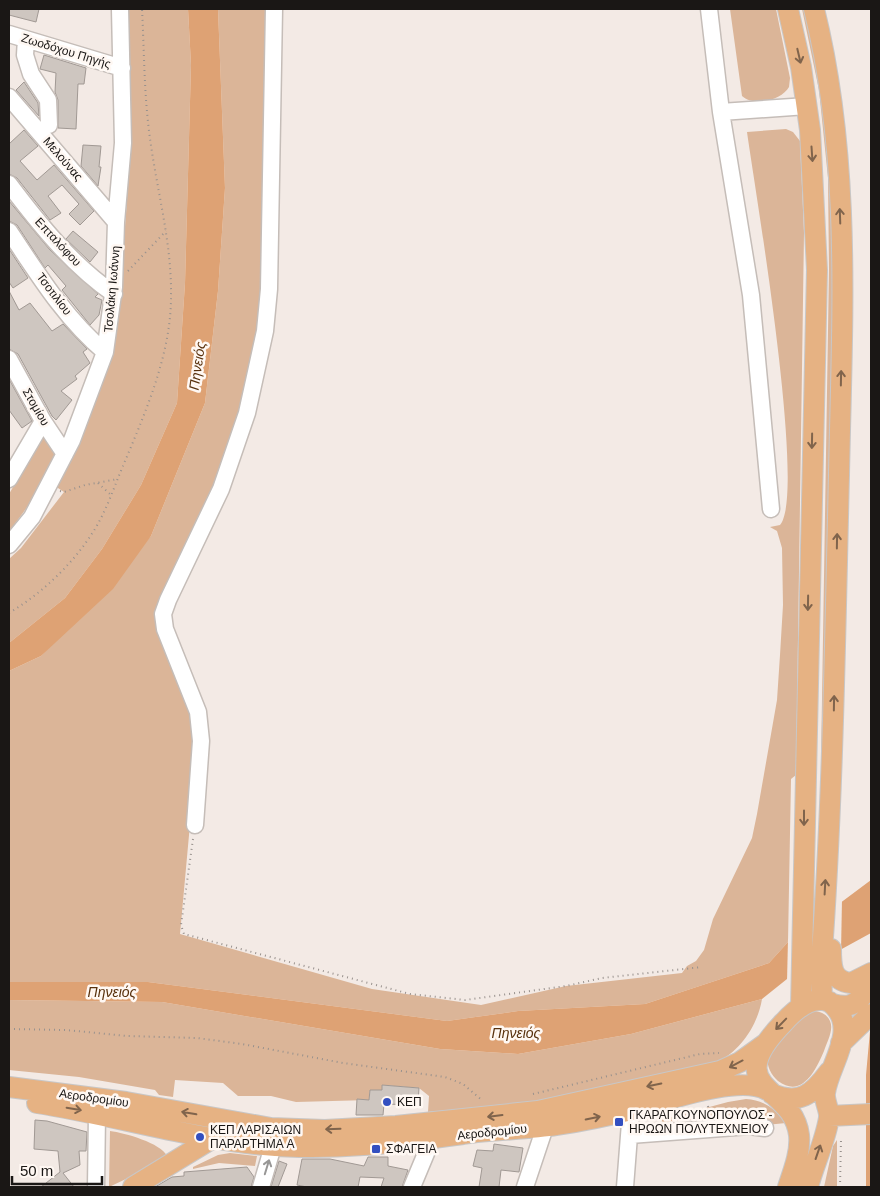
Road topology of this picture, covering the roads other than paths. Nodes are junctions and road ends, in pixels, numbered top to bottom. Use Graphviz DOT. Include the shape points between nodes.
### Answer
graph roads {
  1 [pos="120,9"];
  2 [pos="274,9"];
  3 [pos="709,9"];
  4 [pos="788,9"];
  5 [pos="814,9"];
  6 [pos="9,34"];
  7 [pos="26,38"];
  8 [pos="122,68"];
  9 [pos="9,97"];
  10 [pos="807,106"];
  11 [pos="721,112"];
  12 [pos="50,125"];
  13 [pos="9,184"];
  14 [pos="116,222"];
  15 [pos="9,231"];
  16 [pos="114,294"];
  17 [pos="105,352"];
  18 [pos="9,359"];
  19 [pos="43,421"];
  20 [pos="65,454"];
  21 [pos="9,479"];
  22 [pos="771,509"];
  23 [pos="9,545"];
  24 [pos="195,825"];
  25 [pos="826,969"];
  26 [pos="871,973"];
  27 [pos="862,985"];
  28 [pos="827,1002"];
  29 [pos="801,1007"];
  30 [pos="871,1014"];
  31 [pos="847,1038"];
  32 [pos="765,1044"];
  33 [pos="832,1068"];
  34 [pos="9,1088"];
  35 [pos="769,1092"];
  36 [pos="9,1099"];
  37 [pos="631,1110"];
  38 [pos="97,1114"];
  39 [pos="862,1115"];
  40 [pos="829,1116"];
  41 [pos="237,1122"];
  42 [pos="794,1122"];
  43 [pos="545,1127"];
  44 [pos="765,1128"];
  45 [pos="630,1134"];
  46 [pos="214,1139"];
  47 [pos="432,1139"];
  48 [pos="273,1146"];
  49 [pos="96,1187"];
  50 [pos="133,1187"];
  51 [pos="261,1187"];
  52 [pos="412,1187"];
  53 [pos="524,1187"];
  54 [pos="625,1187"];
  55 [pos="788,1187"];
  56 [pos="808,1187"];
  1 -- 8 [label="street, Τσολάκη Ιωάννη"];
  2 -- 24 [label="street" via="269,289 265,331 247,413 222,489 168,600 162,619 198,712 201,741"];
  3 -- 11 [label="street"];
  4 -- 10 [label="main road, one-way"];
  25 -- 5 [label="main road, one-way" via="823,927 832,752 842,294 834,119"];
  6 -- 7 [label="street, Ζωοδόχου Πηγής"];
  7 -- 8 [label="street, Ζωοδόχου Πηγής"];
  7 -- 12 [label="street" via="25,55 31,74 48,100"];
  8 -- 14 [label="street, Τσολάκη Ιωάννη" via="123,143"];
  9 -- 14 [label="street, Μελούνας"];
  10 -- 11 [label="street"];
  10 -- 29 [label="main road, one-way" via="812,151 816,270"];
  11 -- 22 [label="street" via="751,295"];
  13 -- 16 [label="street, Επταλόφου" via="67,253"];
  14 -- 16 [label="street, Τσολάκη Ιωάννη"];
  15 -- 17 [label="street, Τσοτιλίου" via="66,312"];
  16 -- 17 [label="street, Τσολάκη Ιωάννη"];
  17 -- 20 [label="street, Τσολάκη Ιωάννη" via="84,414"];
  18 -- 19 [label="street, Στομίου"];
  19 -- 20 [label="street, Στομίου"];
  19 -- 21 [label="street"];
  20 -- 23 [label="street, Τσολάκη Ιωάννη" via="32,517"];
  25 -- 27 [label="main road" via="841,980"];
  25 -- 28 [label="main road"];
  26 -- 27 [label="main road"];
  27 -- 28 [label="main road" via="853,1005 844,1007"];
  28 -- 29 [label="main road"];
  28 -- 31 [label="main road" via="842,1019"];
  29 -- 32 [label="main road, one-way"];
  30 -- 31 [label="main road"];
  31 -- 33 [label="main road"];
  32 -- 35 [label="main road" via="757,1066 761,1082"];
  32 -- 41 [label="main road, Αεροδρομίου, one-way" via="740,1062 720,1071 538,1111 359,1129 301,1130"];
  33 -- 35 [label="main road" via="813,1090 796,1099 786,1100"];
  33 -- 40 [label="main road" via="824,1096"];
  41 -- 34 [label="main road, Αεροδρομίου, one-way" via="126,1102"];
  35 -- 37 [label="main road, Αεροδρομίου" via="751,1086 713,1089"];
  35 -- 42 [label="main road"];
  36 -- 38 [label="main road, Αεροδρομίου, one-way"];
  43 -- 37 [label="main road, Αεροδρομίου, one-way"];
  37 -- 45 [label="street"];
  38 -- 46 [label="main road, Αεροδρομίου"];
  38 -- 49 [label="street"];
  39 -- 40 [label="main road"];
  40 -- 42 [label="main road" via="814,1129"];
  56 -- 40 [label="main road, one-way"];
  41 -- 46 [label="main road"];
  42 -- 55 [label="main road" via="799,1138"];
  43 -- 47 [label="main road, Αεροδρομίου"];
  43 -- 53 [label="street"];
  44 -- 45 [label="street" via="749,1126"];
  45 -- 54 [label="street"];
  46 -- 48 [label="main road, Αεροδρομίου"];
  46 -- 50 [label="main road"];
  47 -- 48 [label="main road, Αεροδρομίου" via="377,1145"];
  47 -- 52 [label="street"];
  51 -- 48 [label="street, one-way"];
}
